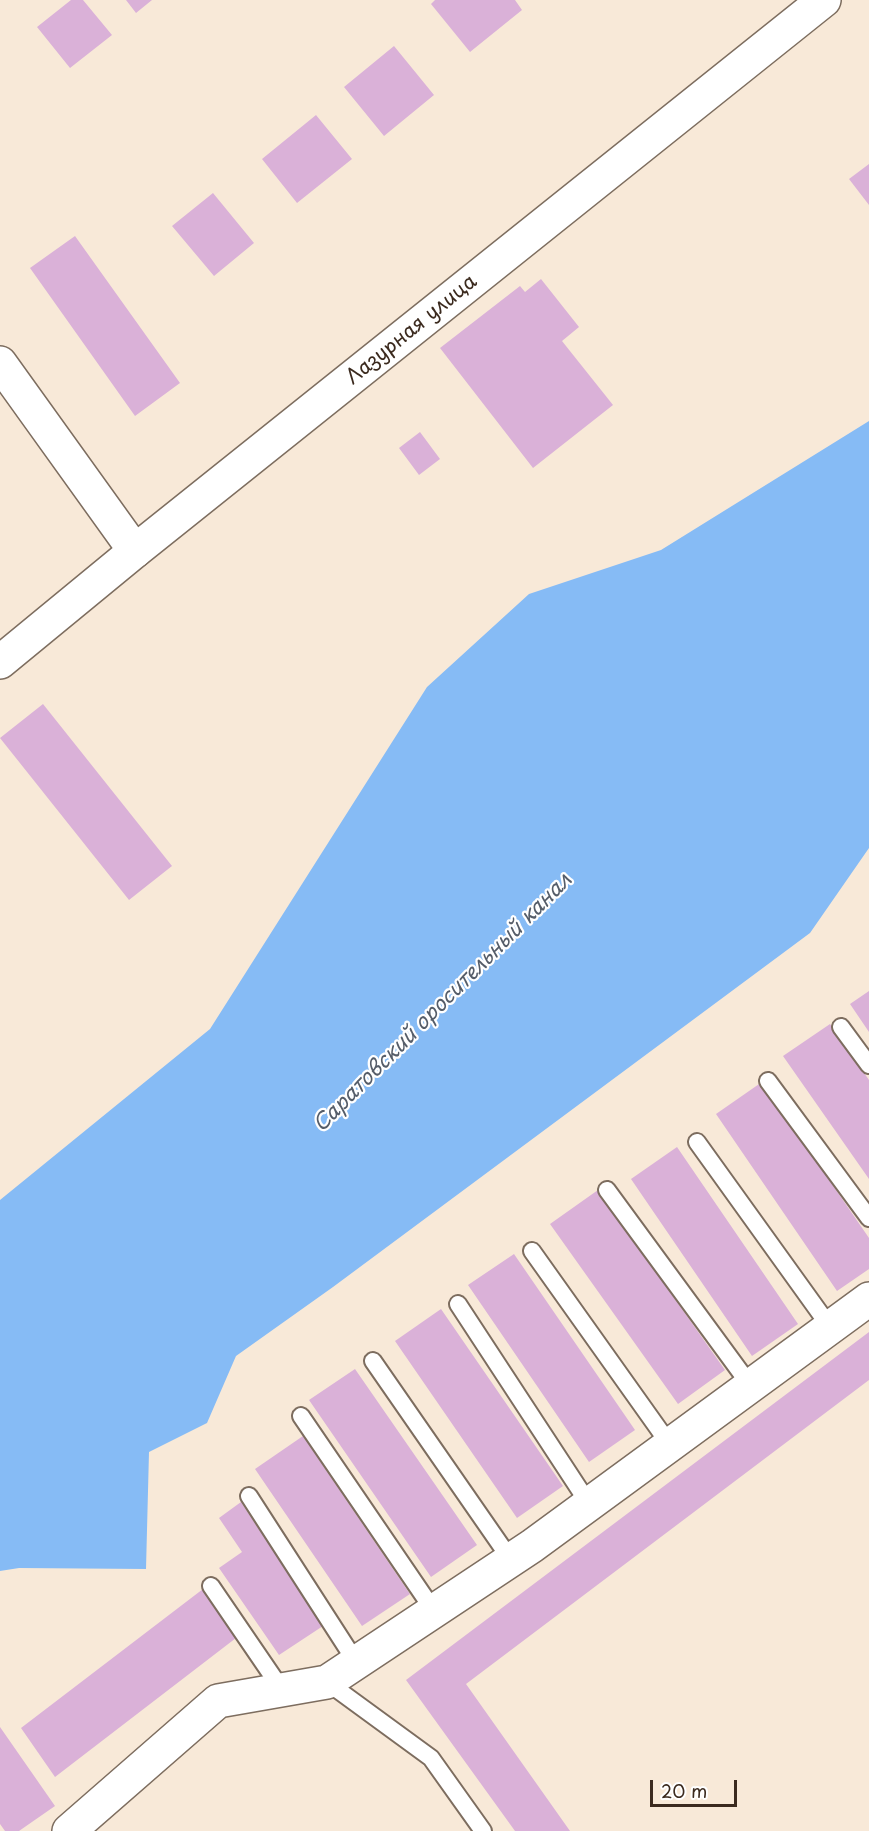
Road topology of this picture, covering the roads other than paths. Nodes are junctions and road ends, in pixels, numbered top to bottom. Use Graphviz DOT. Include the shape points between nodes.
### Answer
graph roads {
  1 [pos="824,0"];
  2 [pos="0,363"];
  3 [pos="135,551"];
  4 [pos="0,662"];
  5 [pos="841,1027"];
  6 [pos="869,1065"];
  7 [pos="768,1080"];
  8 [pos="697,1142"];
  9 [pos="607,1190"];
  10 [pos="869,1218"];
  11 [pos="532,1251"];
  12 [pos="869,1299"];
  13 [pos="458,1304"];
  14 [pos="830,1328"];
  15 [pos="373,1362"];
  16 [pos="750,1385"];
  17 [pos="301,1416"];
  18 [pos="670,1445"];
  19 [pos="249,1496"];
  20 [pos="589,1504"];
  21 [pos="511,1560"];
  22 [pos="211,1586"];
  23 [pos="434,1611"];
  24 [pos="356,1662"];
  25 [pos="327,1682"];
  26 [pos="282,1690"];
  27 [pos="69,1831"];
  28 [pos="483,1831"];
  1 -- 3 [label="street, Лазурная улица"];
  2 -- 3 [label="street"];
  3 -- 4 [label="street, Лазурная улица"];
  5 -- 6 [label="lane"];
  7 -- 10 [label="lane"];
  8 -- 14 [label="lane"];
  9 -- 16 [label="lane"];
  11 -- 18 [label="lane"];
  12 -- 14 [label="street"];
  13 -- 20 [label="lane"];
  14 -- 16 [label="street"];
  15 -- 21 [label="lane"];
  16 -- 18 [label="street"];
  17 -- 23 [label="lane"];
  18 -- 20 [label="street"];
  19 -- 24 [label="lane"];
  20 -- 21 [label="street"];
  21 -- 23 [label="street"];
  22 -- 26 [label="lane"];
  23 -- 24 [label="street"];
  24 -- 25 [label="street"];
  25 -- 26 [label="street"];
  25 -- 28 [label="lane" via="431,1758"];
  26 -- 27 [label="street" via="218,1701"];
}
